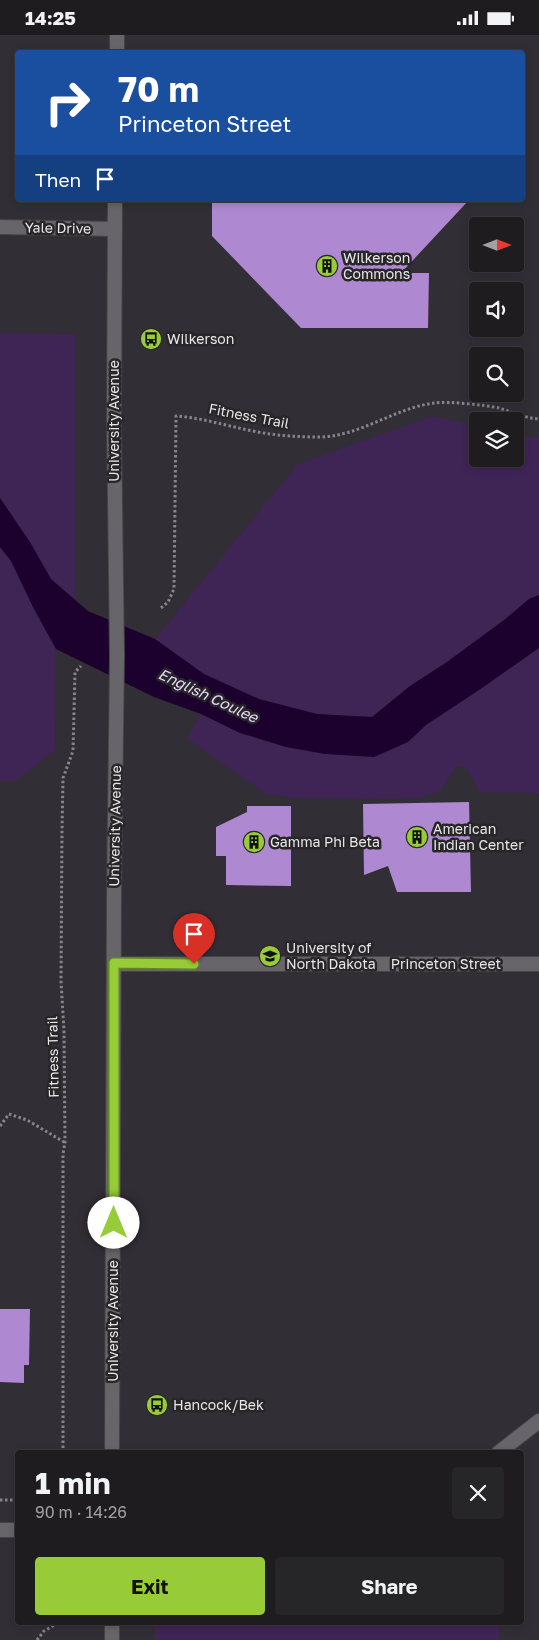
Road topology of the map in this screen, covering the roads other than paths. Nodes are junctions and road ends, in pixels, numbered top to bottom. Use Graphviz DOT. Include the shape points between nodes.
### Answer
graph roads {
  1 [pos="117,35"];
  2 [pos="117,50"];
  3 [pos="115,202"];
  4 [pos="0,227"];
  5 [pos="115,229"];
  6 [pos="114,963"];
  7 [pos="539,964"];
  8 [pos="539,1421"];
  9 [pos="112,1450"];
  10 [pos="502,1450"];
  11 [pos="0,1530"];
  12 [pos="15,1531"];
  13 [pos="112,1625"];
  14 [pos="112,1640"];
  1 -- 2 [label="street"];
  3 -- 5 [label="street, University Avenue"];
  4 -- 5 [label="street, Yale Drive"];
  5 -- 6 [label="street, University Avenue, bridge" via="117,655"];
  6 -- 7 [label="street, Princeton Street"];
  6 -- 9 [label="street, University Avenue"];
  8 -- 10 [label="street"];
  11 -- 12 [label="street"];
  13 -- 14 [label="street"];
}
